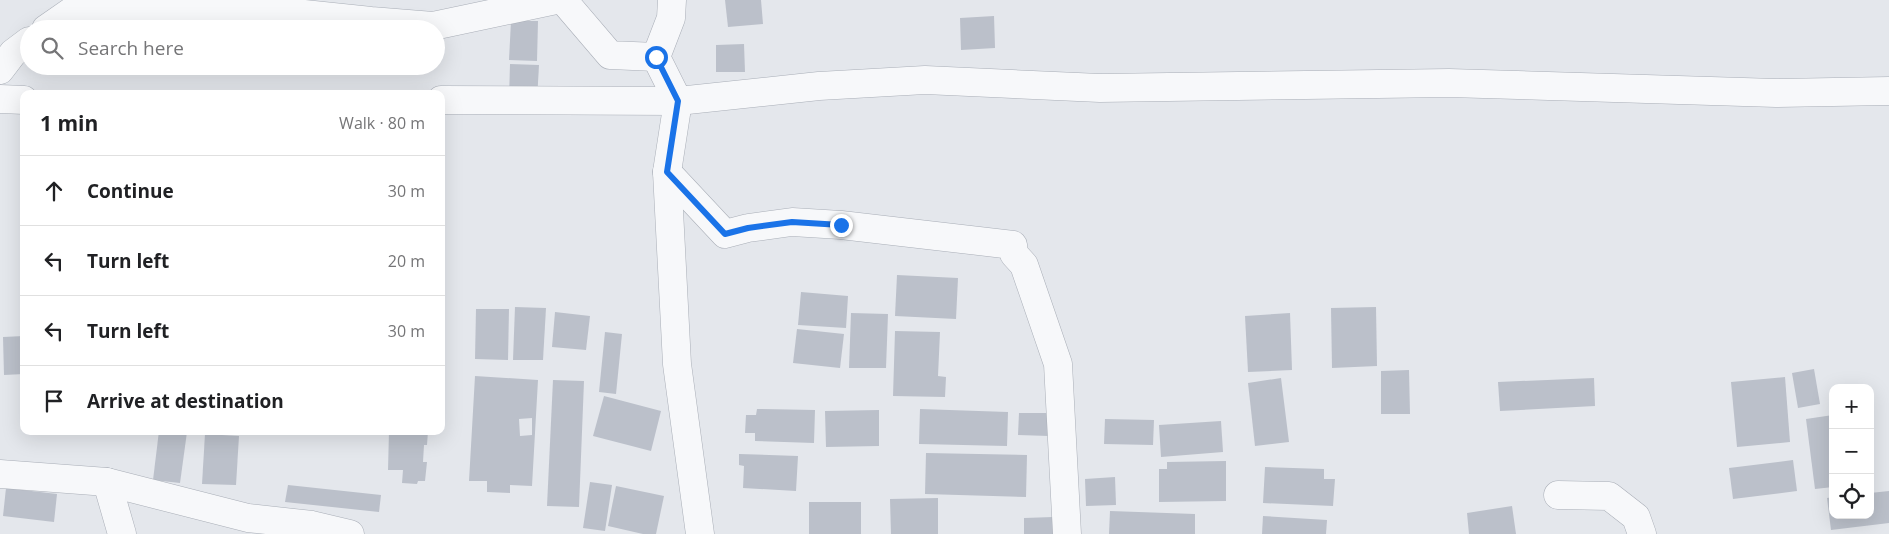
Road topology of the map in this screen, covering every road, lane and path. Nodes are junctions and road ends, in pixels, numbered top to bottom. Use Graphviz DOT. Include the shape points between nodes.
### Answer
graph roads {
  1 [pos="556,0"];
  2 [pos="563,0"];
  3 [pos="672,0"];
  4 [pos="59,20"];
  5 [pos="362,20"];
  6 [pos="445,23"];
  7 [pos="20,48"];
  8 [pos="656,57"];
  9 [pos="0,70"];
  10 [pos="1889,91"];
  11 [pos="0,99"];
  12 [pos="20,100"];
  13 [pos="445,100"];
  14 [pos="678,101"];
  15 [pos="667,172"];
  16 [pos="0,474"];
  17 [pos="107,482"];
  18 [pos="1558,495"];
  19 [pos="122,534"];
  20 [pos="350,534"];
  21 [pos="700,534"];
  22 [pos="1067,534"];
  23 [pos="1642,534"];
  1 -- 6 [label="street"];
  2 -- 8 [label="street" via="610,55"];
  3 -- 8 [label="street" via="671,18"];
  4 -- 5 [label="street" via="78,6 267,10"];
  7 -- 9 [label="street"];
  8 -- 14 [label="street"];
  10 -- 14 [label="street" via="1776,93 1449,83 1100,88 925,80 820,86"];
  11 -- 12 [label="street"];
  13 -- 14 [label="street"];
  14 -- 15 [label="street"];
  15 -- 21 [label="street" via="677,364"];
  15 -- 22 [label="street" via="725,234 792,222 1014,245 1014,254 1024,265 1058,364"];
  16 -- 17 [label="street"];
  17 -- 19 [label="street"];
  17 -- 20 [label="street" via="248,518 312,525"];
  18 -- 23 [label="street" via="1609,496 1636,517"];
}
